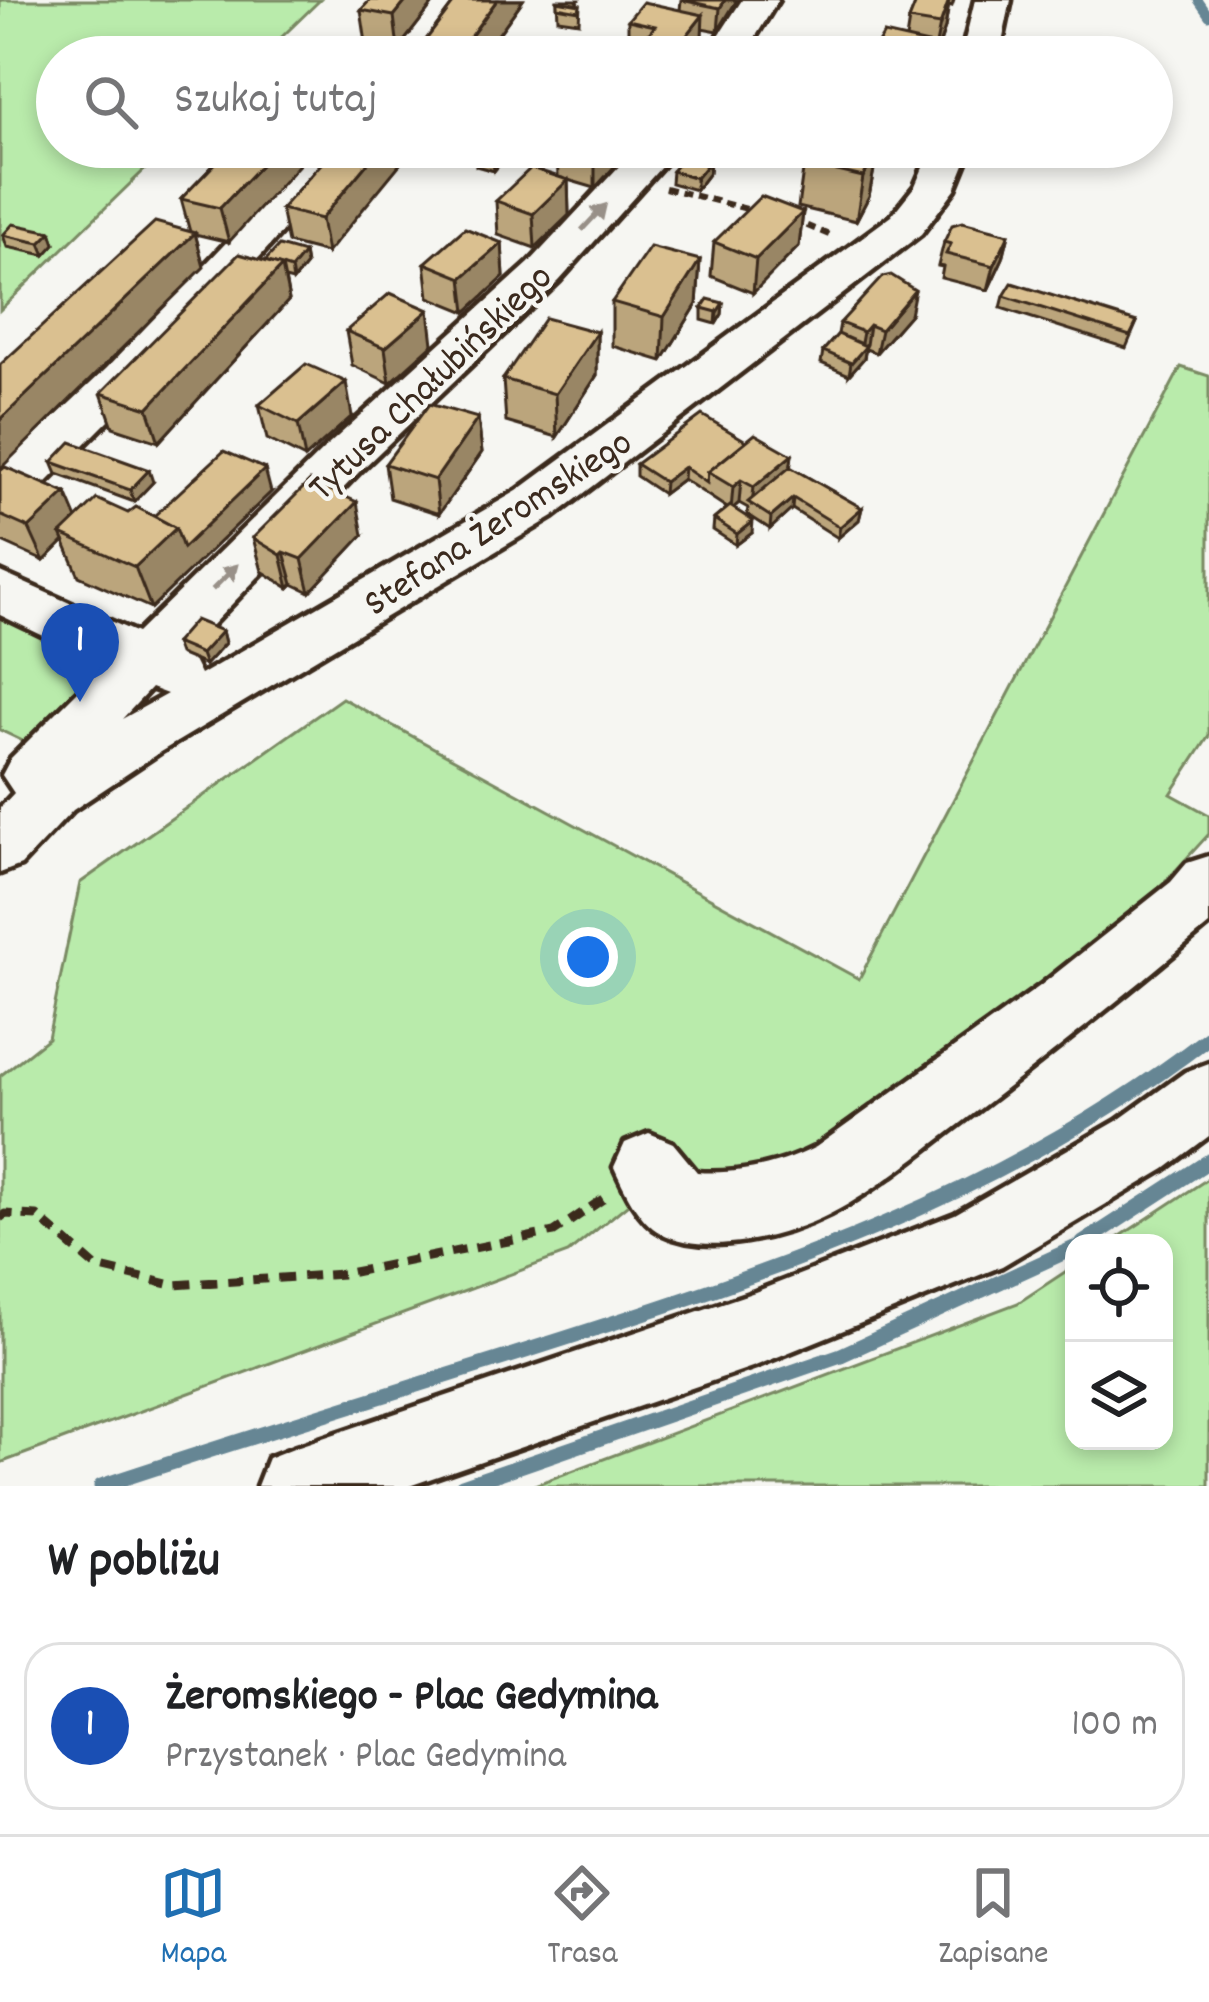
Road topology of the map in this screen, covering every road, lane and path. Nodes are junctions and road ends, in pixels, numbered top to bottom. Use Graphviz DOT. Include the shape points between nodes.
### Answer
graph roads {
  1 [pos="452,0"];
  2 [pos="760,0"];
  3 [pos="993,0"];
  4 [pos="425,36"];
  5 [pos="737,36"];
  6 [pos="985,36"];
  7 [pos="319,168"];
  8 [pos="639,168"];
  9 [pos="656,168"];
  10 [pos="943,168"];
  11 [pos="758,212"];
  12 [pos="779,217"];
  13 [pos="852,245"];
  14 [pos="0,498"];
  15 [pos="0,592"];
  16 [pos="142,660"];
  17 [pos="215,693"];
  18 [pos="28,776"];
  19 [pos="0,847"];
  20 [pos="1209,882"];
  21 [pos="1209,1095"];
  22 [pos="650,1167"];
  23 [pos="0,1218"];
  24 [pos="296,1486"];
  1 -- 4 [label="street"];
  2 -- 5 [label="street"];
  3 -- 6 [label="street"];
  7 -- 14 [label="street"];
  16 -- 8 [label="street, Tytusa Chałubińskiego, one-way" via="544,272"];
  9 -- 11 [label="path"];
  10 -- 17 [label="street, Stefana Żeromskiego" via="906,224 535,503"];
  12 -- 13 [label="path"];
  15 -- 16 [label="street"];
  16 -- 17 [label="street"];
  16 -- 18 [label="street, Tytusa Chałubińskiego"];
  17 -- 18 [label="street, Stefana Żeromskiego"];
  18 -- 19 [label="street, Stefana Żeromskiego"];
  20 -- 22 [label="street" via="1063,1007 841,1171 800,1192 720,1209 680,1206"];
  21 -- 24 [label="street" via="1141,1145 977,1241 755,1329"];
  22 -- 23 [label="path" via="554,1232 343,1274 172,1285 96,1268 37,1216"];
}
